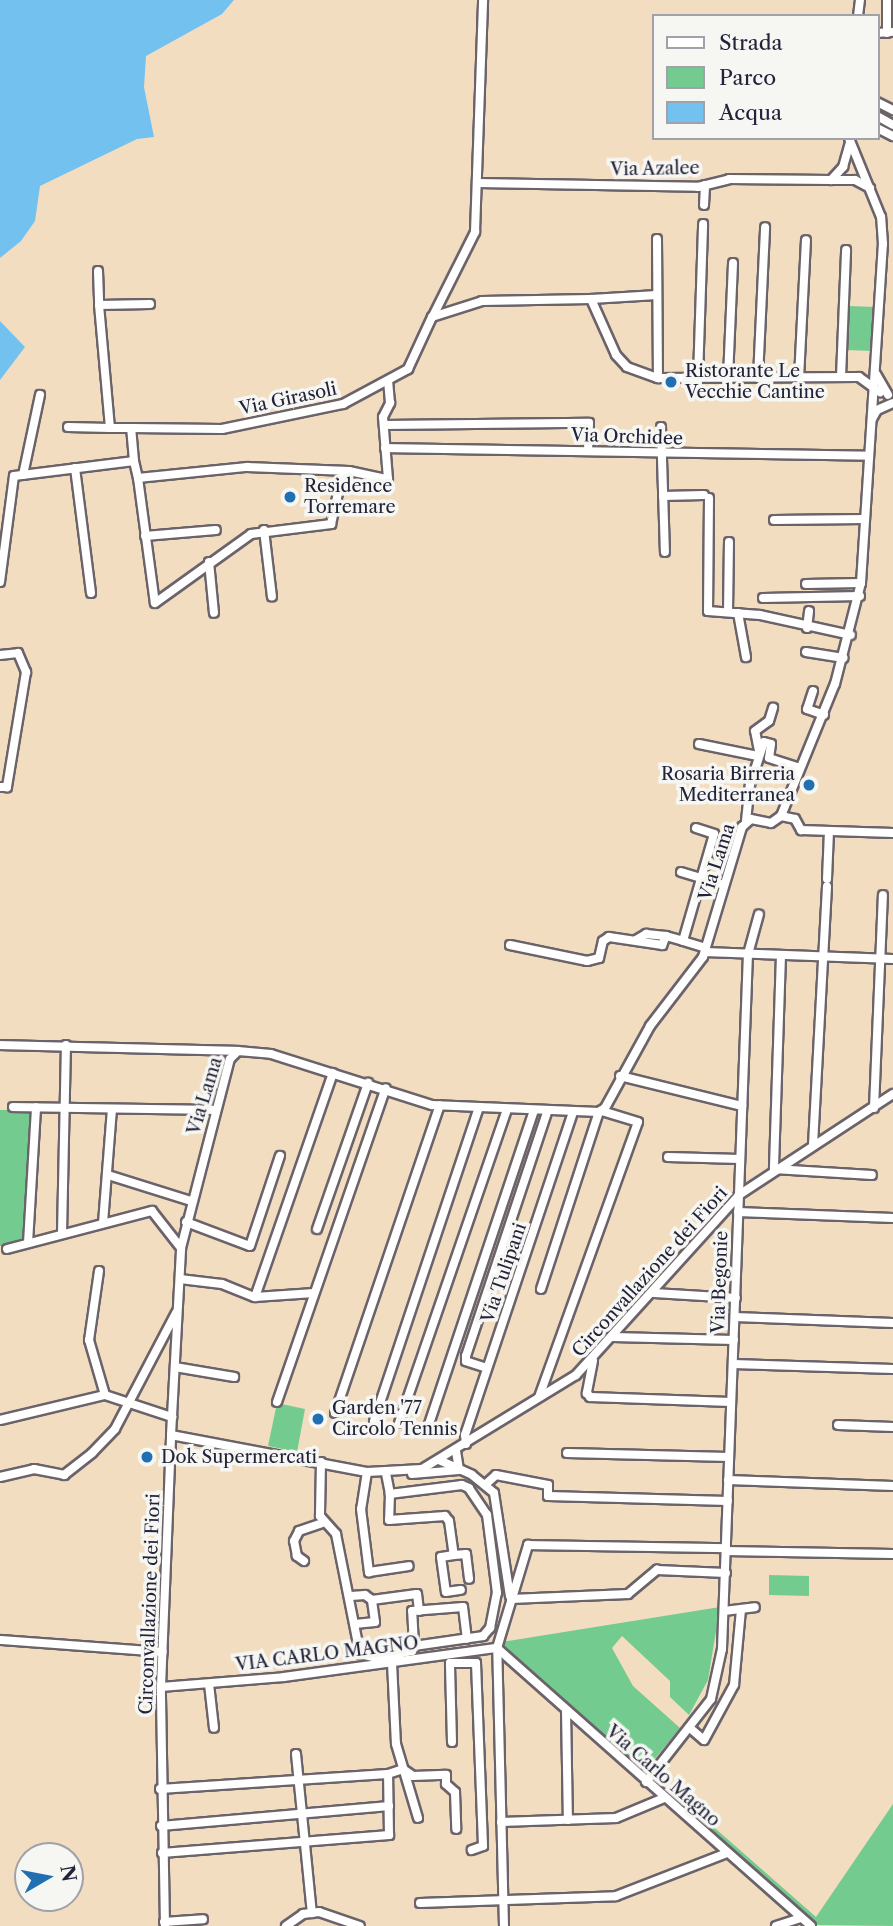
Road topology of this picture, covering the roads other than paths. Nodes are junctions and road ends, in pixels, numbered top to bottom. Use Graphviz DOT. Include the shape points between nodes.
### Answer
graph roads {
  1 [pos="483,0"];
  2 [pos="887,0"];
  3 [pos="886,33"];
  4 [pos="850,140"];
  5 [pos="858,162"];
  6 [pos="843,167"];
  7 [pos="864,174"];
  8 [pos="831,180"];
  9 [pos="855,180"];
  10 [pos="478,183"];
  11 [pos="705,185"];
  12 [pos="870,188"];
  13 [pos="704,205"];
  14 [pos="703,224"];
  15 [pos="765,228"];
  16 [pos="657,239"];
  17 [pos="806,240"];
  18 [pos="846,250"];
  19 [pos="733,263"];
  20 [pos="98,271"];
  21 [pos="657,295"];
  22 [pos="591,299"];
  23 [pos="150,304"];
  24 [pos="99,305"];
  25 [pos="432,317"];
  26 [pos="875,372"];
  27 [pos="841,377"];
  28 [pos="658,378"];
  29 [pos="698,378"];
  30 [pos="728,378"];
  31 [pos="758,378"];
  32 [pos="799,378"];
  33 [pos="388,382"];
  34 [pos="40,395"];
  35 [pos="884,396"];
  36 [pos="384,425"];
  37 [pos="869,425"];
  38 [pos="661,427"];
  39 [pos="68,428"];
  40 [pos="110,428"];
  41 [pos="131,428"];
  42 [pos="385,448"];
  43 [pos="588,451"];
  44 [pos="662,454"];
  45 [pos="868,456"];
  46 [pos="134,461"];
  47 [pos="75,468"];
  48 [pos="343,471"];
  49 [pos="23,475"];
  50 [pos="138,478"];
  51 [pos="663,496"];
  52 [pos="865,519"];
  53 [pos="774,520"];
  54 [pos="216,530"];
  55 [pos="264,530"];
  56 [pos="145,537"];
  57 [pos="729,542"];
  58 [pos="665,552"];
  59 [pos="209,562"];
  60 [pos="0,582"];
  61 [pos="862,583"];
  62 [pos="806,584"];
  63 [pos="91,593"];
  64 [pos="860,596"];
  65 [pos="272,597"];
  66 [pos="764,598"];
  67 [pos="809,611"];
  68 [pos="733,612"];
  69 [pos="214,613"];
  70 [pos="807,628"];
  71 [pos="851,635"];
  72 [pos="806,652"];
  73 [pos="0,655"];
  74 [pos="746,657"];
  75 [pos="844,658"];
  76 [pos="813,691"];
  77 [pos="774,708"];
  78 [pos="824,715"];
  79 [pos="699,744"];
  80 [pos="758,753"];
  81 [pos="799,768"];
  82 [pos="0,787"];
  83 [pos="781,816"];
  84 [pos="746,821"];
  85 [pos="696,828"];
  86 [pos="829,831"];
  87 [pos="893,833"];
  88 [pos="681,872"];
  89 [pos="701,878"];
  90 [pos="724,885"];
  91 [pos="883,895"];
  92 [pos="759,914"];
  93 [pos="683,941"];
  94 [pos="510,945"];
  95 [pos="705,950"];
  96 [pos="748,954"];
  97 [pos="781,955"];
  98 [pos="823,957"];
  99 [pos="881,959"];
  100 [pos="893,959"];
  101 [pos="0,1045"];
  102 [pos="66,1045"];
  103 [pos="239,1051"];
  104 [pos="333,1073"];
  105 [pos="620,1076"];
  106 [pos="368,1083"];
  107 [pos="386,1088"];
  108 [pos="893,1094"];
  109 [pos="440,1105"];
  110 [pos="742,1106"];
  111 [pos="13,1107"];
  112 [pos="36,1107"];
  113 [pos="479,1107"];
  114 [pos="64,1108"];
  115 [pos="874,1108"];
  116 [pos="112,1109"];
  117 [pos="507,1109"];
  118 [pos="216,1110"];
  119 [pos="534,1110"];
  120 [pos="548,1110"];
  121 [pos="573,1112"];
  122 [pos="600,1112"];
  123 [pos="813,1146"];
  124 [pos="280,1156"];
  125 [pos="668,1157"];
  126 [pos="740,1159"];
  127 [pos="774,1169"];
  128 [pos="108,1175"];
  129 [pos="872,1175"];
  130 [pos="739,1195"];
  131 [pos="191,1201"];
  132 [pos="738,1212"];
  133 [pos="893,1218"];
  134 [pos="186,1222"];
  135 [pos="103,1223"];
  136 [pos="317,1229"];
  137 [pos="62,1234"];
  138 [pos="28,1243"];
  139 [pos="181,1248"];
  140 [pos="7,1249"];
  141 [pos="99,1271"];
  142 [pos="180,1279"];
  143 [pos="541,1289"];
  144 [pos="314,1293"];
  145 [pos="654,1293"];
  146 [pos="255,1297"];
  147 [pos="736,1298"];
  148 [pos="178,1310"];
  149 [pos="735,1317"];
  150 [pos="893,1324"];
  151 [pos="613,1337"];
  152 [pos="734,1340"];
  153 [pos="593,1361"];
  154 [pos="733,1364"];
  155 [pos="175,1367"];
  156 [pos="487,1368"];
  157 [pos="893,1369"];
  158 [pos="234,1377"];
  159 [pos="105,1395"];
  160 [pos="539,1397"];
  161 [pos="277,1402"];
  162 [pos="731,1402"];
  163 [pos="128,1404"];
  164 [pos="335,1413"];
  165 [pos="172,1417"];
  166 [pos="0,1420"];
  167 [pos="374,1421"];
  168 [pos="399,1423"];
  169 [pos="838,1425"];
  170 [pos="893,1427"];
  171 [pos="427,1430"];
  172 [pos="172,1435"];
  173 [pos="466,1444"];
  174 [pos="456,1451"];
  175 [pos="567,1453"];
  176 [pos="729,1457"];
  177 [pos="439,1461"];
  178 [pos="321,1462"];
  179 [pos="459,1470"];
  180 [pos="367,1472"];
  181 [pos="386,1473"];
  182 [pos="405,1473"];
  183 [pos="0,1477"];
  184 [pos="728,1480"];
  185 [pos="486,1484"];
  186 [pos="893,1486"];
  187 [pos="390,1494"];
  188 [pos="728,1501"];
  189 [pos="322,1522"];
  190 [pos="726,1549"];
  191 [pos="454,1555"];
  192 [pos="893,1555"];
  193 [pos="304,1561"];
  194 [pos="409,1566"];
  195 [pos="726,1573"];
  196 [pos="469,1579"];
  197 [pos="461,1590"];
  198 [pos="351,1596"];
  199 [pos="511,1599"];
  200 [pos="372,1600"];
  201 [pos="755,1607"];
  202 [pos="741,1609"];
  203 [pos="419,1611"];
  204 [pos="724,1611"];
  205 [pos="355,1624"];
  206 [pos="463,1639"];
  207 [pos="0,1640"];
  208 [pos="414,1647"];
  209 [pos="497,1648"];
  210 [pos="163,1652"];
  211 [pos="461,1652"];
  212 [pos="450,1659"];
  213 [pos="379,1661"];
  214 [pos="392,1663"];
  215 [pos="717,1680"];
  216 [pos="209,1684"];
  217 [pos="734,1685"];
  218 [pos="161,1687"];
  219 [pos="566,1710"];
  220 [pos="214,1728"];
  221 [pos="690,1728"];
  222 [pos="452,1742"];
  223 [pos="296,1754"];
  224 [pos="403,1769"];
  225 [pos="499,1772"];
  226 [pos="482,1773"];
  227 [pos="388,1774"];
  228 [pos="298,1780"];
  229 [pos="646,1782"];
  230 [pos="160,1789"];
  231 [pos="664,1798"];
  232 [pos="389,1806"];
  233 [pos="301,1813"];
  234 [pos="418,1818"];
  235 [pos="568,1820"];
  236 [pos="501,1822"];
  237 [pos="161,1826"];
  238 [pos="456,1829"];
  239 [pos="304,1839"];
  240 [pos="472,1850"];
  241 [pos="162,1853"];
  242 [pos="727,1853"];
  243 [pos="503,1899"];
  244 [pos="420,1903"];
  245 [pos="312,1913"];
  246 [pos="802,1918"];
  247 [pos="203,1919"];
  248 [pos="187,1923"];
  249 [pos="164,1924"];
  250 [pos="286,1926"];
  251 [pos="360,1926"];
  252 [pos="504,1926"];
  253 [pos="776,1926"];
  254 [pos="811,1926"];
  1 -- 10 [label="street, Via Girasoli"];
  2 -- 3 [label="street"];
  4 -- 5 [label="street"];
  4 -- 6 [label="street"];
  5 -- 6 [label="street"];
  5 -- 7 [label="street"];
  6 -- 8 [label="street"];
  7 -- 9 [label="street"];
  7 -- 12 [label="street"];
  8 -- 9 [label="street, Via Azalee"];
  8 -- 11 [label="street, Via Azalee" via="729,179"];
  9 -- 12 [label="street, Via Azalee"];
  10 -- 11 [label="street, Via Azalee"];
  10 -- 25 [label="street, Via Girasoli" via="475,232"];
  11 -- 13 [label="street"];
  12 -- 26 [label="street" via="881,217 883,244"];
  14 -- 29 [label="street"];
  15 -- 31 [label="street"];
  16 -- 21 [label="street"];
  17 -- 32 [label="street"];
  18 -- 27 [label="street"];
  19 -- 30 [label="street"];
  20 -- 24 [label="street"];
  21 -- 22 [label="street"];
  21 -- 28 [label="street"];
  22 -- 25 [label="street" via="482,301"];
  22 -- 28 [label="street" via="616,355 627,367"];
  23 -- 24 [label="street"];
  24 -- 40 [label="street"];
  25 -- 33 [label="street, Via Girasoli" via="408,369"];
  26 -- 35 [label="street"];
  26 -- 35 [label="street"];
  27 -- 32 [label="street"];
  27 -- 35 [label="street" via="859,377"];
  28 -- 29 [label="street"];
  29 -- 30 [label="street"];
  30 -- 31 [label="street"];
  31 -- 32 [label="street"];
  33 -- 36 [label="street" via="390,403"];
  33 -- 41 [label="street, Via Girasoli" via="320,411 222,429"];
  34 -- 49 [label="street"];
  35 -- 37 [label="street"];
  35 -- 37 [label="street"];
  36 -- 42 [label="street"];
  36 -- 43 [label="street" via="589,424"];
  37 -- 45 [label="street"];
  38 -- 44 [label="street"];
  39 -- 40 [label="street, Via Girasoli"];
  40 -- 41 [label="street, Via Girasoli"];
  41 -- 46 [label="street"];
  42 -- 43 [label="street, Via Orchidee"];
  42 -- 48 [label="street" via="387,479"];
  43 -- 44 [label="street, Via Orchidee"];
  44 -- 45 [label="street, Via Orchidee"];
  44 -- 51 [label="street"];
  45 -- 52 [label="street"];
  46 -- 47 [label="street"];
  46 -- 50 [label="street"];
  47 -- 49 [label="street"];
  47 -- 63 [label="street"];
  48 -- 50 [label="street" via="247,467"];
  48 -- 55 [label="street" via="331,524"];
  49 -- 60 [label="street" via="11,479"];
  50 -- 56 [label="street"];
  51 -- 58 [label="street"];
  51 -- 68 [label="street" via="706,497 708,611"];
  52 -- 53 [label="street"];
  52 -- 61 [label="street"];
  54 -- 56 [label="street"];
  55 -- 59 [label="street" via="237,541"];
  55 -- 65 [label="street"];
  56 -- 59 [label="street" via="155,603"];
  57 -- 68 [label="street"];
  59 -- 69 [label="street"];
  61 -- 62 [label="street"];
  61 -- 64 [label="street"];
  64 -- 66 [label="street"];
  64 -- 71 [label="street"];
  67 -- 70 [label="street"];
  68 -- 70 [label="street"];
  68 -- 74 [label="street"];
  70 -- 71 [label="street"];
  71 -- 75 [label="street"];
  72 -- 75 [label="street"];
  73 -- 82 [label="street" via="18,653 26,672 7,788"];
  75 -- 78 [label="street"];
  76 -- 78 [label="street" via="807,709"];
  77 -- 80 [label="street" via="769,721 755,731"];
  78 -- 81 [label="street"];
  79 -- 80 [label="street"];
  80 -- 81 [label="street" via="764,742 771,744 769,758"];
  80 -- 84 [label="street"];
  81 -- 83 [label="street"];
  83 -- 84 [label="street, Via Lama" via="771,823"];
  83 -- 86 [label="street" via="795,819 801,830"];
  84 -- 90 [label="street, Via Lama"];
  85 -- 89 [label="street" via="713,834"];
  86 -- 87 [label="street"];
  86 -- 98 [label="street"];
  88 -- 89 [label="street"];
  89 -- 90 [label="street"];
  89 -- 93 [label="street"];
  90 -- 95 [label="street, Via Lama"];
  91 -- 99 [label="street"];
  92 -- 96 [label="street, Via Begonie"];
  93 -- 94 [label="street" via="666,936 662,944 609,937 603,941 599,958 587,961"];
  93 -- 95 [label="street"];
  95 -- 96 [label="street"];
  95 -- 105 [label="street, Via Lama"];
  96 -- 97 [label="street"];
  96 -- 110 [label="street, Via Begonie"];
  97 -- 98 [label="street"];
  97 -- 127 [label="street"];
  98 -- 99 [label="street"];
  98 -- 123 [label="street"];
  99 -- 100 [label="street"];
  99 -- 115 [label="street"];
  101 -- 102 [label="street"];
  102 -- 103 [label="street"];
  102 -- 114 [label="street"];
  103 -- 104 [label="street, Via Lama" via="271,1054"];
  103 -- 118 [label="street, Via Lama" via="230,1059"];
  104 -- 106 [label="street, Via Lama"];
  104 -- 146 [label="street"];
  105 -- 110 [label="street"];
  105 -- 122 [label="street, Via Lama"];
  106 -- 107 [label="street, Via Lama"];
  106 -- 136 [label="street"];
  107 -- 109 [label="street, Via Lama"];
  107 -- 144 [label="street"];
  108 -- 115 [label="street, Circonvallazione dei Fiori"];
  109 -- 113 [label="street, Via Lama"];
  109 -- 164 [label="street"];
  110 -- 126 [label="street, Via Begonie"];
  111 -- 112 [label="street"];
  112 -- 114 [label="street"];
  112 -- 138 [label="street"];
  113 -- 117 [label="street, Via Lama"];
  113 -- 167 [label="street"];
  114 -- 116 [label="street"];
  114 -- 137 [label="street"];
  115 -- 123 [label="street, Circonvallazione dei Fiori"];
  116 -- 118 [label="street"];
  116 -- 128 [label="street"];
  117 -- 119 [label="street, Via Lama"];
  117 -- 168 [label="street"];
  118 -- 131 [label="street, Via Lama"];
  119 -- 120 [label="street, Via Lama"];
  119 -- 171 [label="street"];
  120 -- 121 [label="street, Via Lama"];
  120 -- 156 [label="street" via="466,1356 467,1361"];
  121 -- 122 [label="street, Via Lama"];
  121 -- 156 [label="street, Via Tulipani"];
  122 -- 143 [label="street, Via Lama"];
  122 -- 160 [label="street" via="638,1122"];
  123 -- 127 [label="street, Circonvallazione dei Fiori"];
  124 -- 134 [label="street" via="250,1245"];
  125 -- 126 [label="street"];
  126 -- 130 [label="street, Via Begonie"];
  127 -- 129 [label="street"];
  127 -- 130 [label="street, Circonvallazione dei Fiori"];
  128 -- 131 [label="street"];
  128 -- 135 [label="street"];
  130 -- 132 [label="street, Via Begonie"];
  130 -- 145 [label="street, Circonvallazione dei Fiori"];
  131 -- 134 [label="street, Via Lama"];
  132 -- 133 [label="street"];
  132 -- 147 [label="street, Via Begonie"];
  134 -- 139 [label="street, Via Lama"];
  135 -- 137 [label="street"];
  135 -- 139 [label="street" via="152,1211"];
  137 -- 138 [label="street"];
  138 -- 140 [label="street"];
  139 -- 142 [label="street, Via Lama"];
  141 -- 159 [label="street" via="89,1340"];
  142 -- 146 [label="street" via="222,1283"];
  142 -- 148 [label="street, Via Lama"];
  144 -- 146 [label="street"];
  144 -- 161 [label="street"];
  145 -- 147 [label="street"];
  145 -- 151 [label="street, Circonvallazione dei Fiori"];
  147 -- 149 [label="street, Via Begonie"];
  148 -- 155 [label="street, Via Lama"];
  148 -- 163 [label="street"];
  149 -- 150 [label="street"];
  149 -- 152 [label="street, Via Begonie"];
  151 -- 152 [label="street"];
  151 -- 153 [label="street, Circonvallazione dei Fiori"];
  152 -- 154 [label="street, Via Begonie"];
  153 -- 160 [label="street, Circonvallazione dei Fiori"];
  153 -- 162 [label="street" via="590,1397"];
  154 -- 157 [label="street"];
  154 -- 162 [label="street, Via Begonie"];
  155 -- 158 [label="street"];
  155 -- 165 [label="street, Via Lama"];
  156 -- 173 [label="street, Via Tulipani"];
  159 -- 163 [label="street"];
  159 -- 166 [label="street"];
  160 -- 173 [label="street, Circonvallazione dei Fiori"];
  162 -- 176 [label="street, Via Begonie"];
  163 -- 165 [label="street"];
  163 -- 183 [label="street" via="109,1438 68,1473 34,1469"];
  165 -- 172 [label="street, Via Lama"];
  169 -- 170 [label="street"];
  172 -- 178 [label="street, Circonvallazione dei Fiori"];
  172 -- 210 [label="street, Circonvallazione dei Fiori"];
  173 -- 174 [label="street, Circonvallazione dei Fiori"];
  174 -- 177 [label="street, Circonvallazione dei Fiori"];
  174 -- 179 [label="street"];
  175 -- 176 [label="street"];
  176 -- 184 [label="street, Via Begonie"];
  177 -- 179 [label="street"];
  177 -- 182 [label="street, Circonvallazione dei Fiori"];
  178 -- 180 [label="street, Circonvallazione dei Fiori"];
  178 -- 189 [label="street"];
  179 -- 182 [label="street"];
  179 -- 185 [label="street"];
  180 -- 181 [label="street, Circonvallazione dei Fiori"];
  180 -- 194 [label="street" via="361,1510 369,1572"];
  181 -- 182 [label="street, Circonvallazione dei Fiori"];
  181 -- 187 [label="street"];
  184 -- 186 [label="street"];
  184 -- 188 [label="street, Via Begonie"];
  185 -- 188 [label="street" via="496,1475 546,1484 548,1496"];
  185 -- 199 [label="street" via="498,1503"];
  187 -- 191 [label="street" via="386,1516 396,1523 445,1516"];
  187 -- 206 [label="street" via="462,1485 487,1515 497,1593 488,1632"];
  188 -- 190 [label="street, Via Begonie"];
  189 -- 193 [label="street" via="299,1531 294,1541 297,1556"];
  189 -- 198 [label="street" via="336,1534 339,1563"];
  190 -- 192 [label="street"];
  190 -- 195 [label="street, Via Begonie"];
  190 -- 199 [label="street" via="530,1542"];
  191 -- 196 [label="street" via="466,1554"];
  191 -- 197 [label="street" via="441,1557 446,1592"];
  195 -- 199 [label="street" via="657,1570 628,1594"];
  195 -- 204 [label="street, Via Begonie"];
  198 -- 200 [label="street, Via Carlo Magno" via="365,1595"];
  198 -- 205 [label="street"];
  199 -- 209 [label="street"];
  200 -- 203 [label="street, Via Carlo Magno" via="417,1594"];
  200 -- 205 [label="street, Via Carlo Magno" via="375,1622"];
  201 -- 202 [label="street"];
  202 -- 204 [label="street"];
  202 -- 217 [label="street"];
  203 -- 206 [label="street, Via Carlo Magno" via="463,1606"];
  203 -- 208 [label="street, Via Carlo Magno" via="412,1611"];
  204 -- 215 [label="street, Via Begonie"];
  205 -- 213 [label="street" via="360,1654"];
  206 -- 208 [label="street"];
  206 -- 211 [label="street, Via Carlo Magno"];
  207 -- 210 [label="street"];
  208 -- 213 [label="street"];
  209 -- 211 [label="street, VIA CARLO MAGNO"];
  209 -- 219 [label="street, Via Carlo Magno"];
  209 -- 225 [label="street"];
  210 -- 218 [label="street, Circonvallazione dei Fiori"];
  211 -- 212 [label="street, VIA CARLO MAGNO"];
  212 -- 214 [label="street, VIA CARLO MAGNO"];
  212 -- 222 [label="street"];
  212 -- 226 [label="street" via="479,1666"];
  213 -- 214 [label="street, VIA CARLO MAGNO"];
  213 -- 216 [label="street, VIA CARLO MAGNO"];
  214 -- 224 [label="street" via="396,1744"];
  215 -- 217 [label="street"];
  215 -- 221 [label="street"];
  216 -- 218 [label="street, VIA CARLO MAGNO"];
  216 -- 220 [label="street"];
  217 -- 221 [label="street" via="704,1740"];
  218 -- 230 [label="street, Circonvallazione dei Fiori"];
  219 -- 229 [label="street, Via Carlo Magno"];
  219 -- 235 [label="street"];
  221 -- 229 [label="street"];
  223 -- 228 [label="street"];
  224 -- 227 [label="street"];
  224 -- 234 [label="street"];
  224 -- 238 [label="street" via="412,1776 446,1775 446,1784 455,1791"];
  225 -- 226 [label="street"];
  225 -- 236 [label="street"];
  226 -- 240 [label="street" via="483,1846"];
  227 -- 228 [label="street"];
  227 -- 232 [label="street"];
  228 -- 230 [label="street"];
  228 -- 233 [label="street"];
  229 -- 231 [label="street, Via Carlo Magno"];
  230 -- 237 [label="street, Circonvallazione dei Fiori"];
  231 -- 235 [label="street" via="616,1818"];
  231 -- 242 [label="street, Via Carlo Magno"];
  232 -- 233 [label="street"];
  232 -- 239 [label="street" via="389,1835"];
  233 -- 237 [label="street"];
  233 -- 239 [label="street"];
  235 -- 236 [label="street"];
  236 -- 243 [label="street"];
  237 -- 241 [label="street, Circonvallazione dei Fiori"];
  239 -- 241 [label="street"];
  239 -- 245 [label="street"];
  241 -- 249 [label="street, Circonvallazione dei Fiori"];
  242 -- 243 [label="street" via="616,1896"];
  242 -- 246 [label="street, Via Carlo Magno"];
  243 -- 244 [label="street"];
  243 -- 252 [label="street"];
  245 -- 250 [label="street"];
  245 -- 251 [label="street"];
  246 -- 253 [label="street"];
  246 -- 254 [label="street, Via Carlo Magno"];
  247 -- 248 [label="street"];
  248 -- 249 [label="street"];
}
